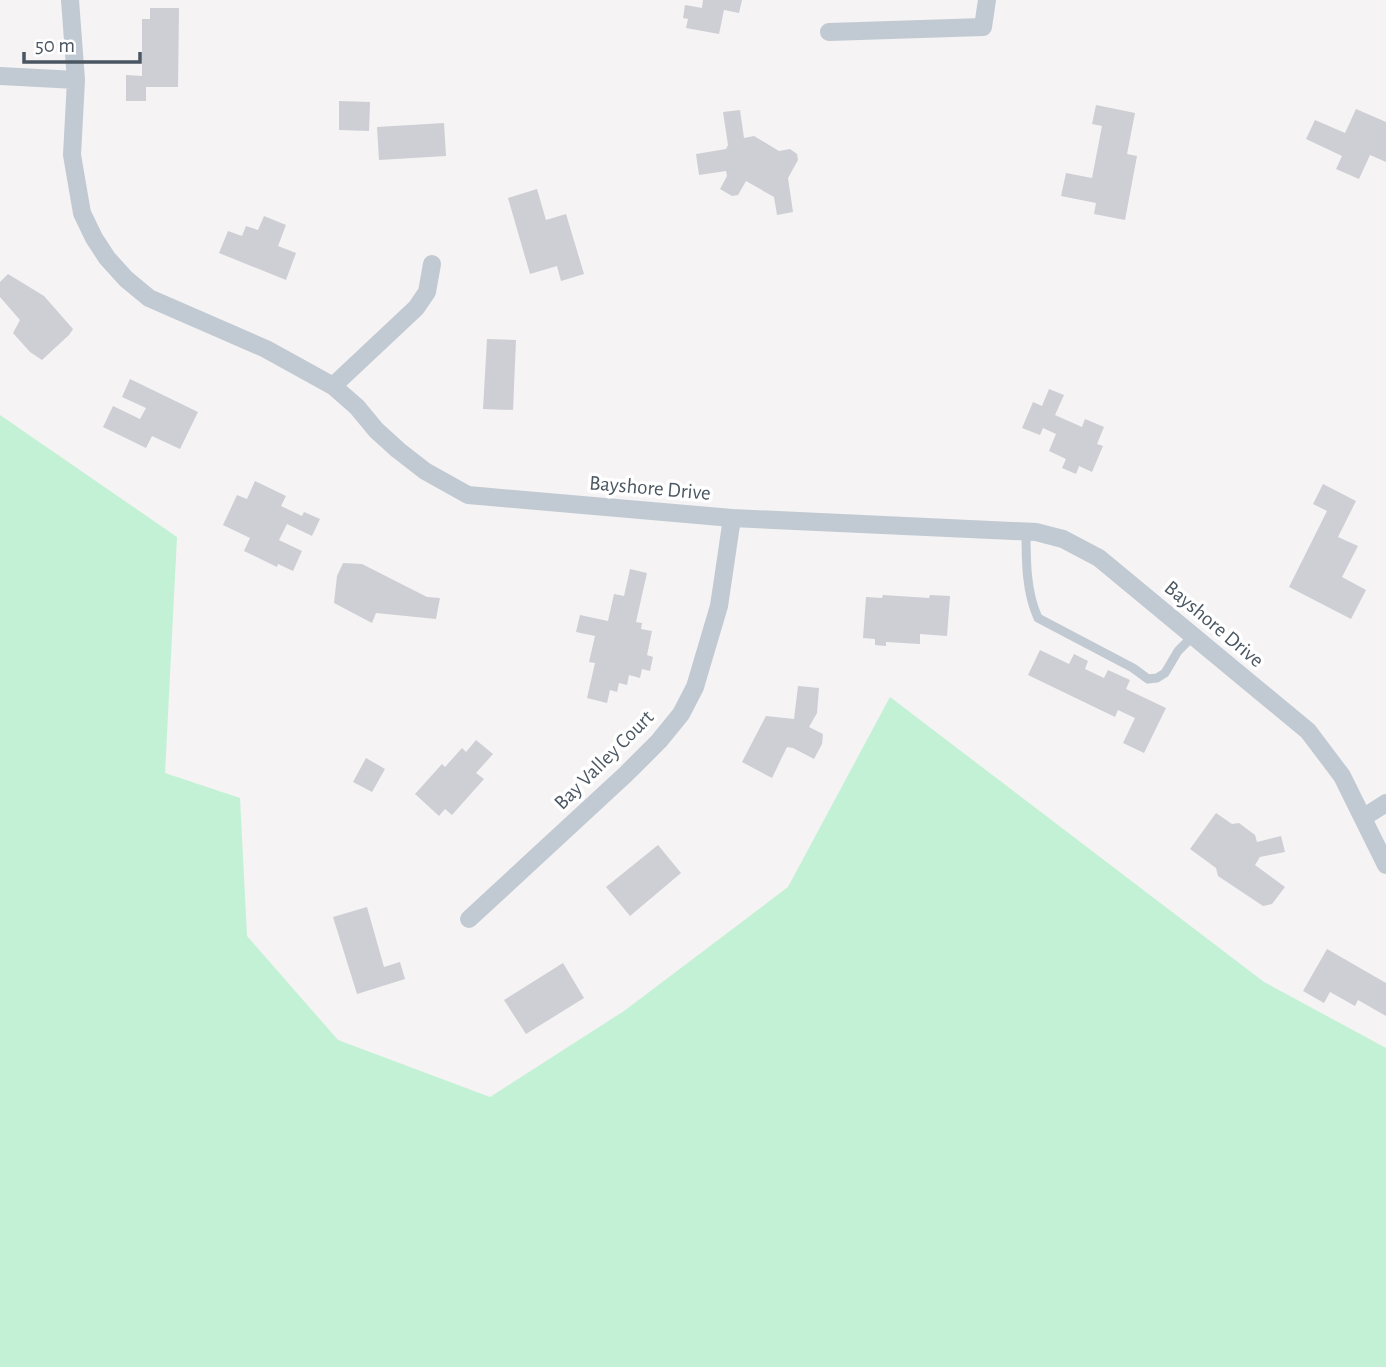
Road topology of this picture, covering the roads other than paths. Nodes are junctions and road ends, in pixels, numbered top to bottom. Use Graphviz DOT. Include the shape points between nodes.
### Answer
graph roads {
  1 [pos="70,0"];
  2 [pos="987,0"];
  3 [pos="829,32"];
  4 [pos="0,76"];
  5 [pos="76,80"];
  6 [pos="432,264"];
  7 [pos="333,386"];
  8 [pos="732,518"];
  9 [pos="1026,532"];
  10 [pos="1193,636"];
  11 [pos="1386,803"];
  12 [pos="1364,817"];
  13 [pos="1386,865"];
  14 [pos="469,919"];
  1 -- 5 [label="street, Bayshore Drive"];
  2 -- 3 [label="street" via="983,27"];
  4 -- 5 [label="street"];
  5 -- 7 [label="street, Bayshore Drive" via="72,155 76,184 82,213 107,258 149,298 266,349"];
  6 -- 7 [label="street" via="427,292 416,309"];
  7 -- 8 [label="street, Bayshore Drive" via="398,450 468,495"];
  8 -- 9 [label="street, Bayshore Drive"];
  8 -- 14 [label="street, Bay Valley Court" via="719,606 695,687 681,714 626,774"];
  9 -- 10 [label="street, Bayshore Drive" via="1063,539 1099,558"];
  9 -- 10 [label="lane" via="1026,566 1038,618 1148,679 1165,673"];
  10 -- 12 [label="street, Bayshore Drive" via="1308,731 1342,776"];
  11 -- 12 [label="street"];
  12 -- 13 [label="street, Bayshore Drive"];
}
